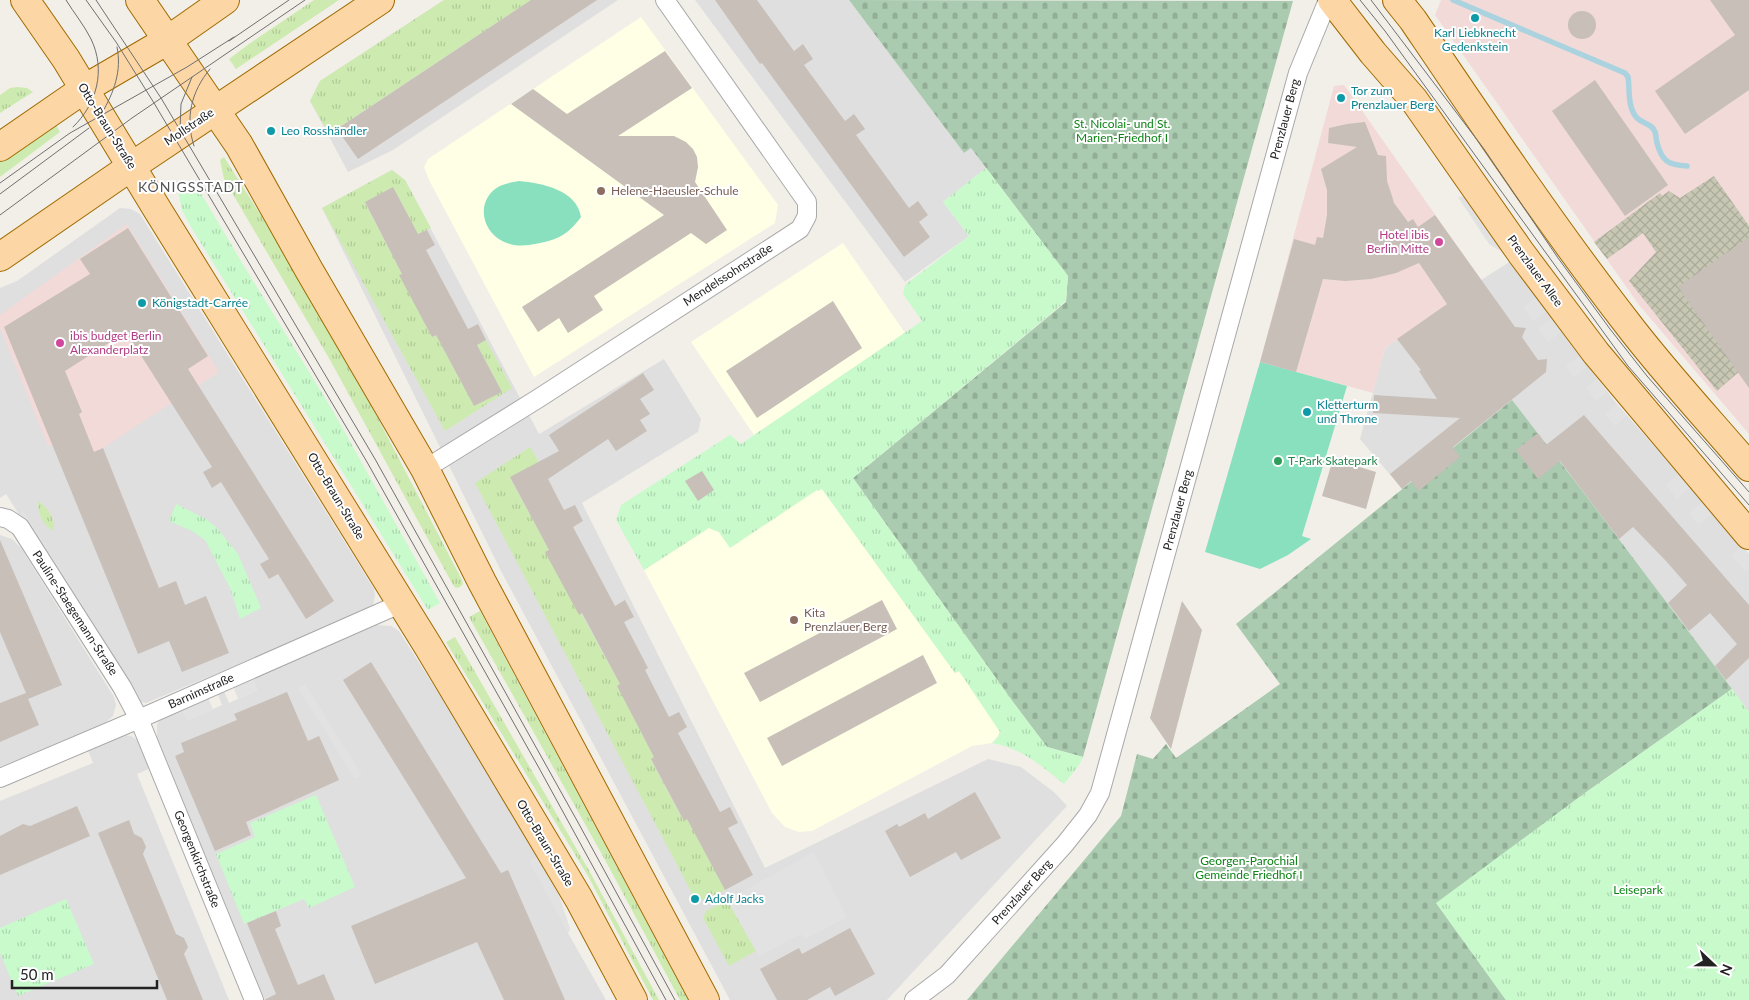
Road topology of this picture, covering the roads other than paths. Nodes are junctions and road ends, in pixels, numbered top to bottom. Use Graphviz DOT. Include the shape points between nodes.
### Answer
graph roads {
  1 [pos="25,0"];
  2 [pos="140,0"];
  3 [pos="225,0"];
  4 [pos="380,0"];
  5 [pos="665,0"];
  6 [pos="1328,0"];
  7 [pos="1332,0"];
  8 [pos="1397,0"];
  9 [pos="168,40"];
  10 [pos="84,89"];
  11 [pos="216,110"];
  12 [pos="0,147"];
  13 [pos="132,166"];
  14 [pos="0,257"];
  15 [pos="1749,467"];
  16 [pos="425,470"];
  17 [pos="0,517"];
  18 [pos="1749,534"];
  19 [pos="402,603"];
  20 [pos="139,719"];
  21 [pos="0,778"];
  22 [pos="947,975"];
  23 [pos="254,1000"];
  24 [pos="633,1000"];
  25 [pos="705,1000"];
  26 [pos="914,1000"];
  27 [pos="934,1000"];
  1 -- 10 [label="main road, Otto-Braun-Straße"];
  2 -- 9 [label="main road"];
  3 -- 9 [label="main road"];
  4 -- 11 [label="main road, Mollstraße"];
  5 -- 16 [label="street, Mendelssohnstraße" via="807,202 807,216 800,229"];
  6 -- 22 [label="street, Prenzlauer Berg" via="1298,73 1100,793 1088,815 1065,844"];
  7 -- 18 [label="main road, Prenzlauer Allee" via="1414,100 1596,353"];
  8 -- 15 [label="main road" via="1521,180 1627,323"];
  9 -- 10 [label="main road"];
  9 -- 11 [label="main road"];
  10 -- 12 [label="main road"];
  10 -- 13 [label="main road, Otto-Braun-Straße"];
  11 -- 13 [label="main road, Mollstraße"];
  11 -- 16 [label="main road"];
  13 -- 14 [label="main road, Mollstraße"];
  13 -- 19 [label="main road, Otto-Braun-Straße"];
  16 -- 25 [label="main road"];
  17 -- 20 [label="street, Pauline-Staegemann-Straße" via="20,527"];
  19 -- 20 [label="street, Barnimstraße"];
  19 -- 24 [label="main road, Otto-Braun-Straße" via="579,899"];
  20 -- 21 [label="street, Barnimstraße"];
  20 -- 23 [label="street, Georgenkirchstraße"];
  22 -- 26 [label="street, Prenzlauer Berg"];
  22 -- 27 [label="street, Prenzlauer Berg"];
}
